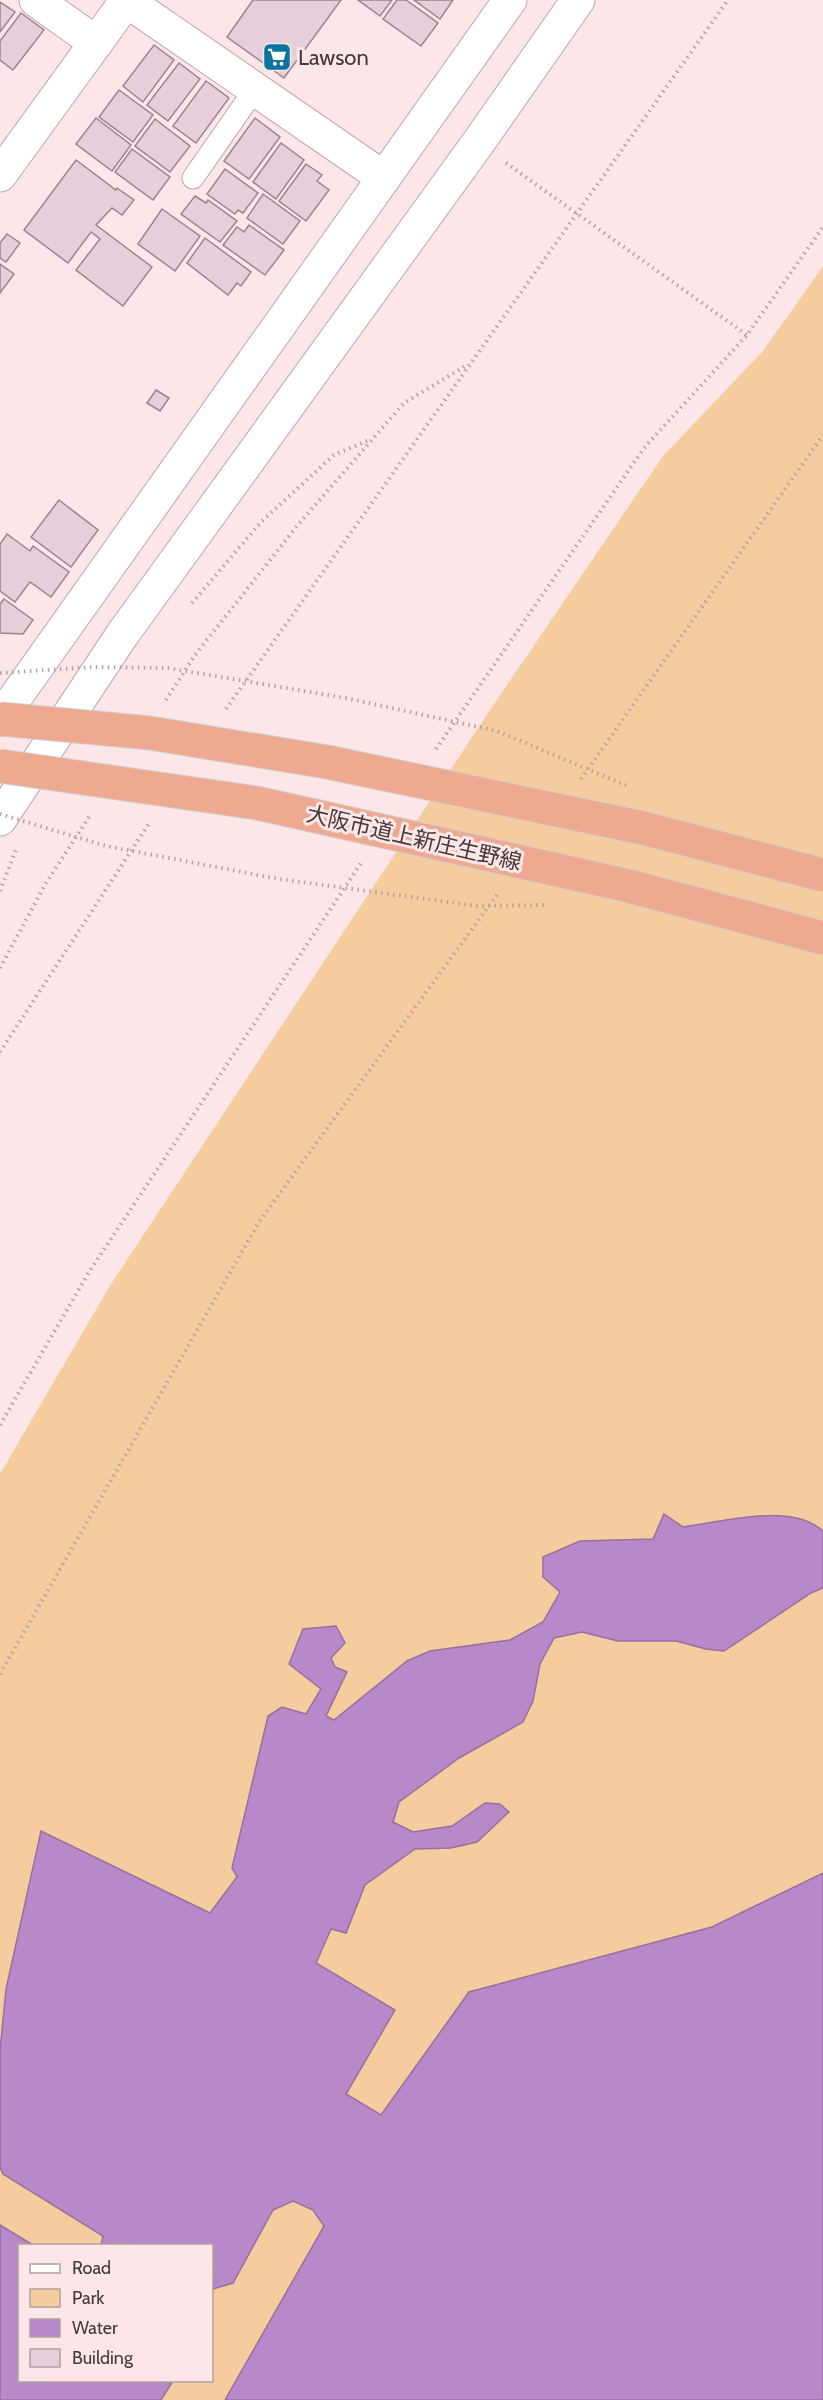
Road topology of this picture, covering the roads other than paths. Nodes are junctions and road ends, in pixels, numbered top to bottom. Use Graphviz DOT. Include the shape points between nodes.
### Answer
graph roads {
  1 [pos="36,0"];
  2 [pos="127,0"];
  3 [pos="510,0"];
  4 [pos="578,0"];
  5 [pos="96,43"];
  6 [pos="255,89"];
  7 [pos="0,175"];
  8 [pos="193,178"];
  9 [pos="384,178"];
  10 [pos="10,676"];
  11 [pos="0,719"];
  12 [pos="0,766"];
  13 [pos="0,819"];
  14 [pos="823,875"];
  15 [pos="823,938"];
  1 -- 5 [label="street"];
  2 -- 5 [label="street"];
  2 -- 6 [label="street"];
  3 -- 9 [label="street"];
  4 -- 13 [label="street" via="122,635"];
  5 -- 7 [label="street"];
  6 -- 8 [label="lane"];
  6 -- 9 [label="street"];
  9 -- 10 [label="street" via="157,495"];
  10 -- 11 [label="street"];
  11 -- 14 [label="main road, bridge" via="150,733 327,762 643,828"];
  12 -- 15 [label="main road, 大阪市道上新庄生野線, bridge" via="257,803 629,886"];
}
